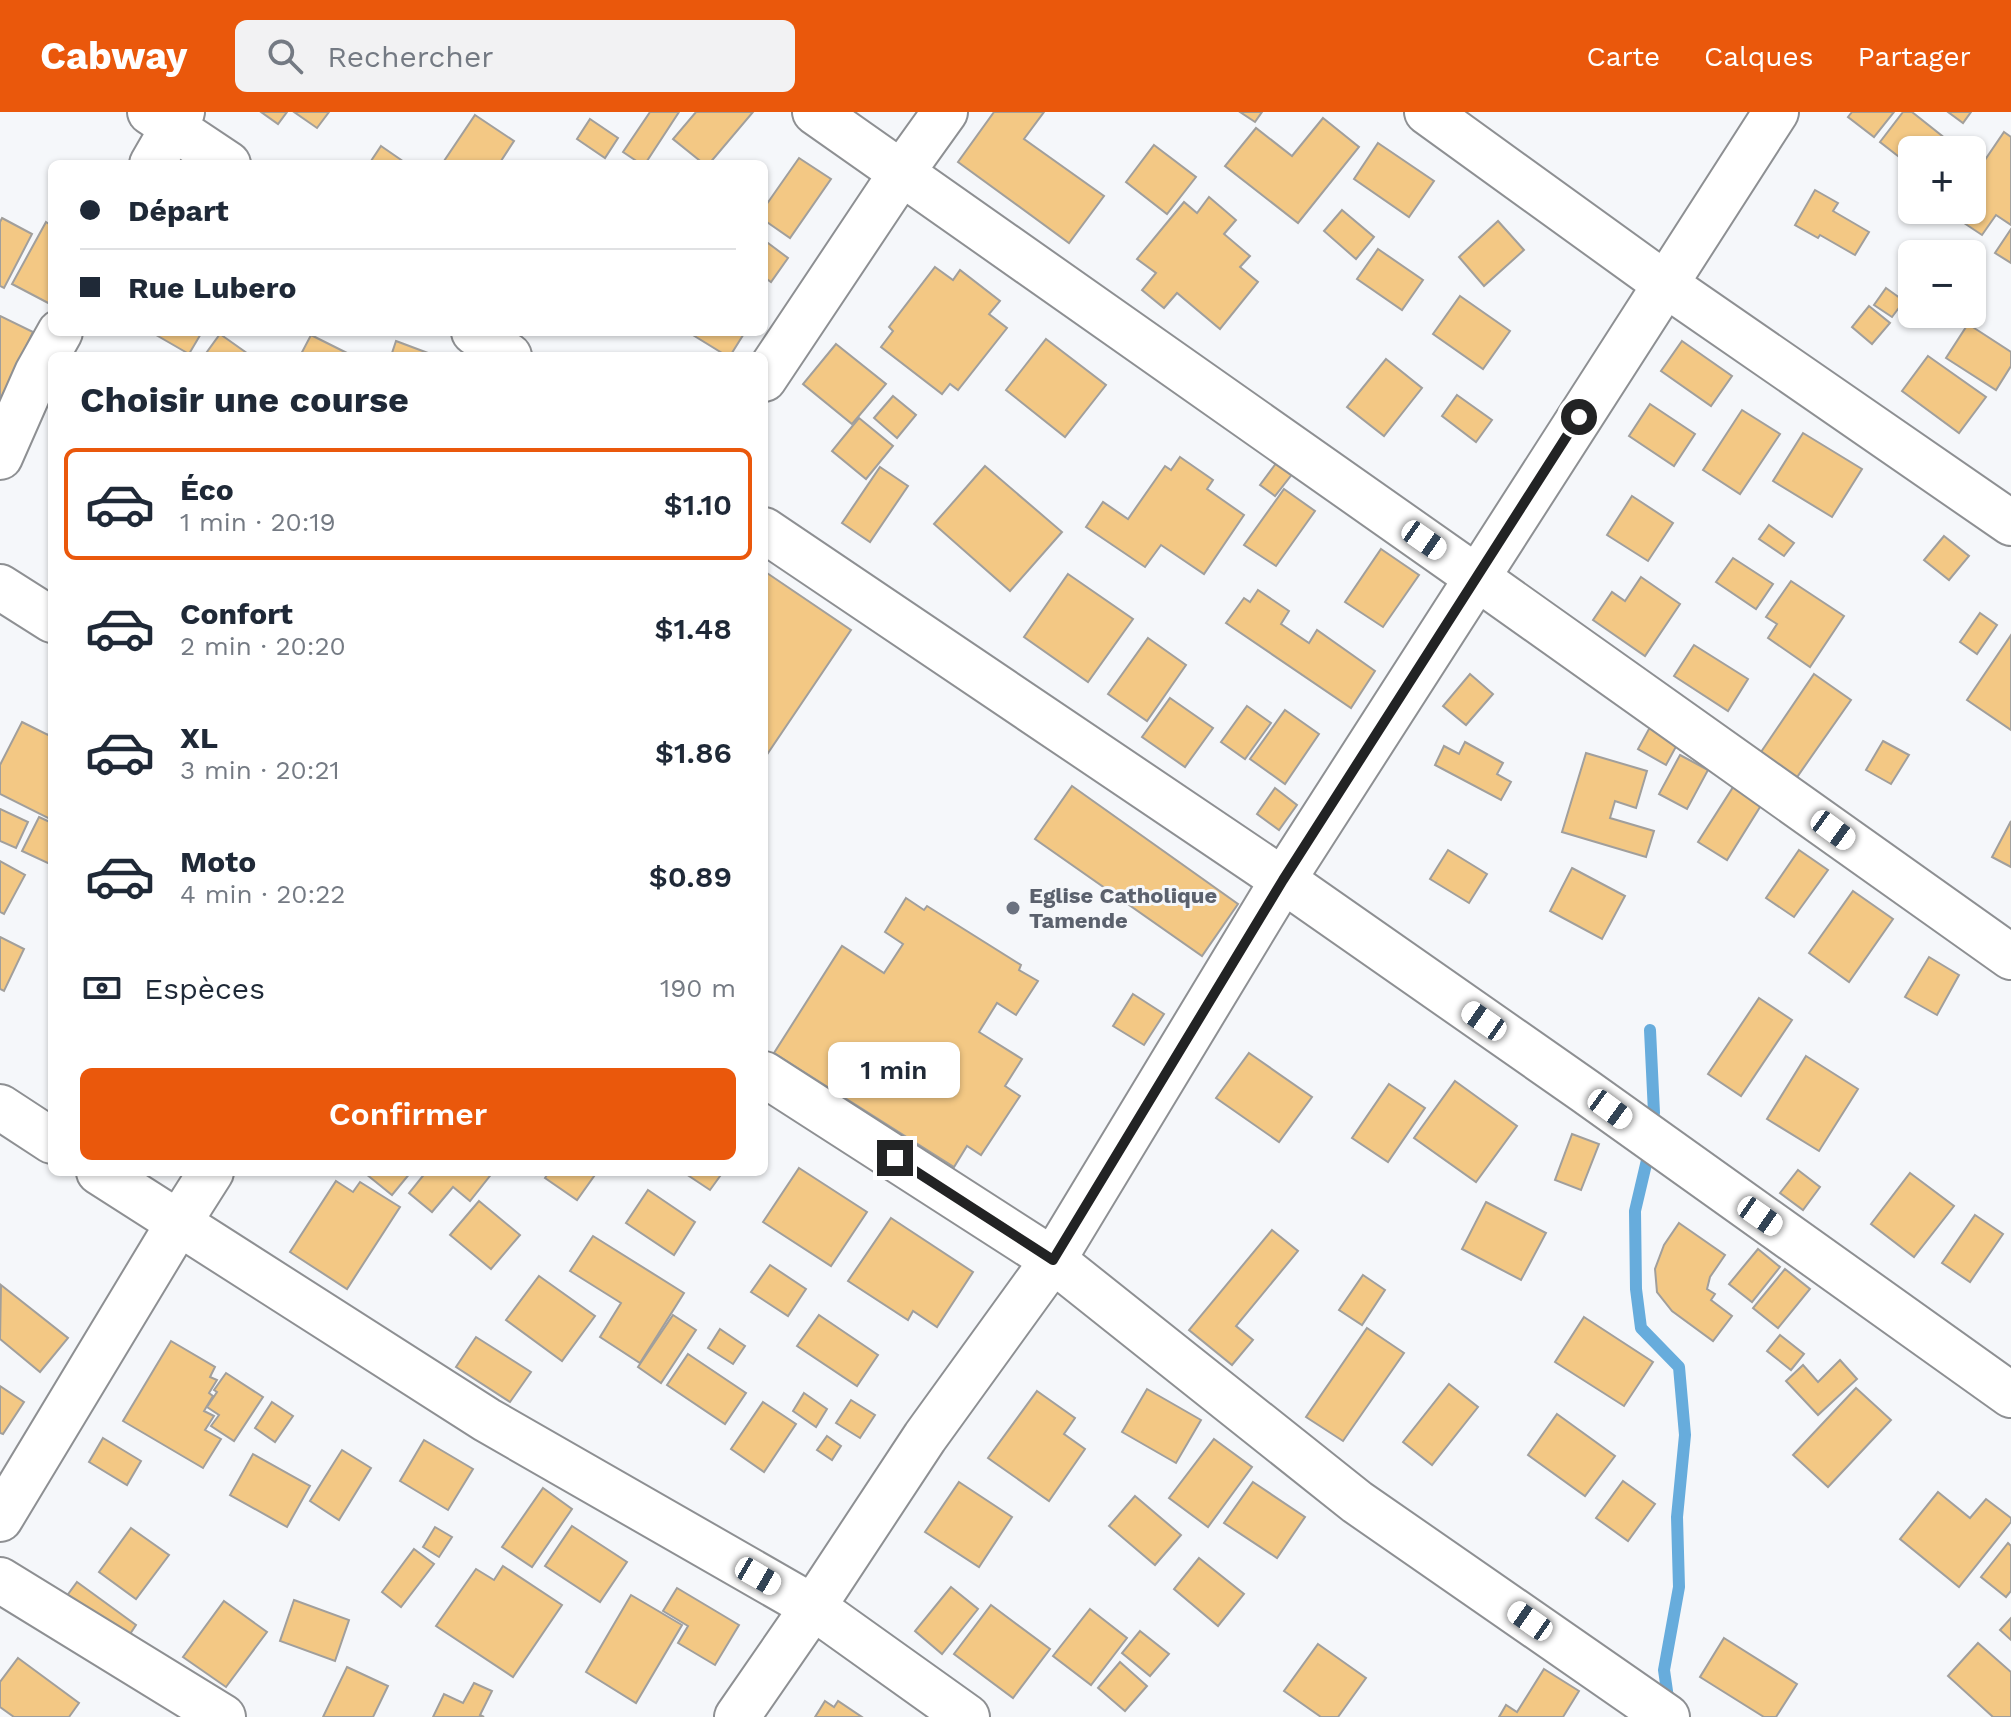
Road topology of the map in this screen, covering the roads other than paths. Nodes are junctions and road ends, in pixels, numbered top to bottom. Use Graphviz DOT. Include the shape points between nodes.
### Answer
graph roads {
  1 [pos="815,112"];
  2 [pos="945,112"];
  3 [pos="1427,112"];
  4 [pos="1776,112"];
  5 [pos="168,117"];
  6 [pos="153,160"];
  7 [pos="223,160"];
  8 [pos="902,172"];
  9 [pos="1665,284"];
  10 [pos="480,336"];
  11 [pos="503,352"];
  12 [pos="48,353"];
  13 [pos="768,373"];
  14 [pos="0,457"];
  15 [pos="2011,523"];
  16 [pos="768,533"];
  17 [pos="1476,577"];
  18 [pos="0,587"];
  19 [pos="48,617"];
  20 [pos="1283,880"];
  21 [pos="2011,957"];
  22 [pos="768,1077"];
  23 [pos="0,1107"];
  24 [pos="48,1138"];
  25 [pos="105,1176"];
  26 [pos="208,1176"];
  27 [pos="178,1224"];
  28 [pos="1053,1260"];
  29 [pos="2011,1395"];
  30 [pos="0,1519"];
  31 [pos="0,1580"];
  32 [pos="813,1607"];
  33 [pos="223,1717"];
  34 [pos="737,1717"];
  35 [pos="967,1717"];
  36 [pos="1667,1717"];
  1 -- 8 [label="street"];
  2 -- 8 [label="street"];
  3 -- 9 [label="street"];
  4 -- 9 [label="street"];
  5 -- 6 [label="street"];
  5 -- 7 [label="street"];
  8 -- 13 [label="street"];
  8 -- 17 [label="street"];
  9 -- 15 [label="street"];
  9 -- 17 [label="street"];
  10 -- 11 [label="street"];
  12 -- 14 [label="street"];
  16 -- 20 [label="street"];
  17 -- 20 [label="street"];
  17 -- 21 [label="street"];
  18 -- 19 [label="street"];
  20 -- 28 [label="street"];
  20 -- 29 [label="street"];
  22 -- 28 [label="street"];
  23 -- 24 [label="street"];
  25 -- 27 [label="street"];
  26 -- 27 [label="street"];
  27 -- 30 [label="street"];
  27 -- 32 [label="street" via="487,1420"];
  28 -- 32 [label="street" via="925,1437"];
  28 -- 36 [label="street" via="1357,1502"];
  31 -- 33 [label="street"];
  32 -- 34 [label="street"];
  32 -- 35 [label="street"];
}
